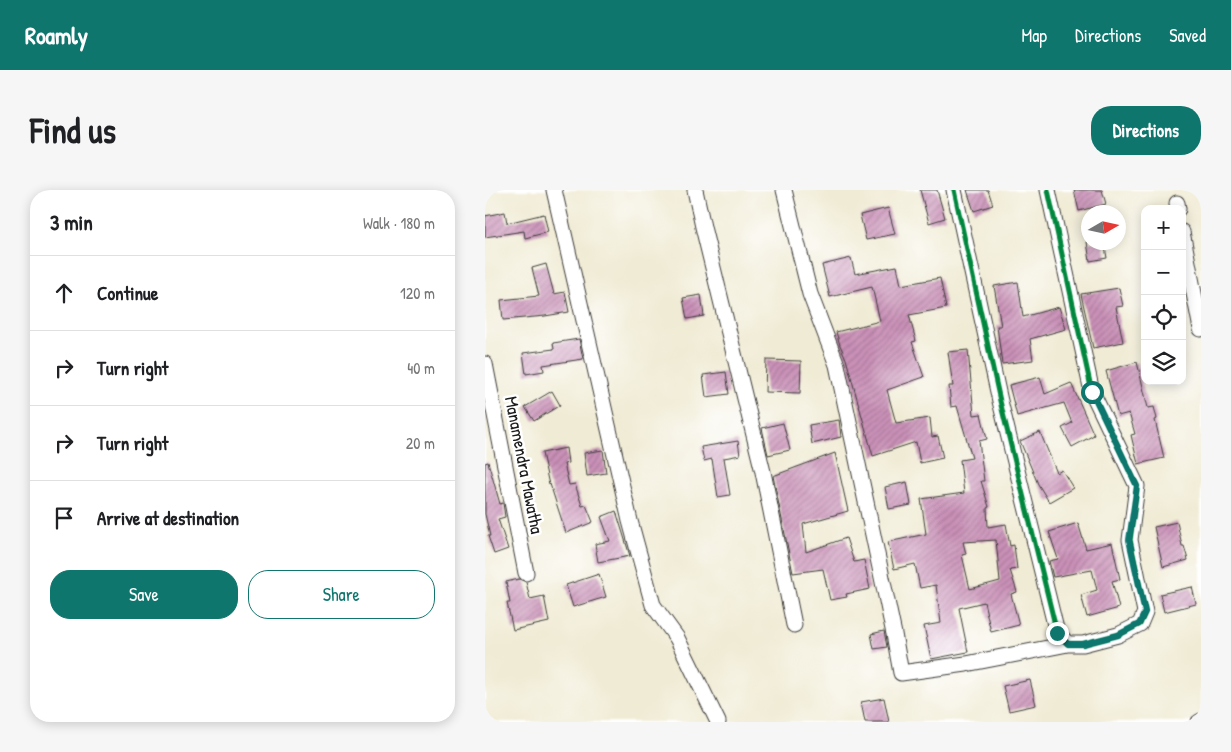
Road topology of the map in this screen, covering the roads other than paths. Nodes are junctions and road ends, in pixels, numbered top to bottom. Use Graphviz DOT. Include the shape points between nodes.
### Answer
graph roads {
  1 [pos="554,190"];
  2 [pos="695,190"];
  3 [pos="783,190"];
  4 [pos="954,190"];
  5 [pos="1048,190"];
  6 [pos="1186,250"];
  7 [pos="1201,329"];
  8 [pos="485,364"];
  9 [pos="526,573"];
  10 [pos="794,625"];
  11 [pos="1068,644"];
  12 [pos="718,722"];
  1 -- 12 [label="street" via="630,520 653,605 677,638"];
  2 -- 10 [label="street" via="763,472"];
  3 -- 11 [label="street" via="810,294 837,365 901,673"];
  4 -- 11 [label="street" via="1000,401 1057,633"];
  5 -- 11 [label="street" via="1092,392 1137,486 1129,540 1145,612 1139,624 1118,635 1083,644"];
  6 -- 7 [label="street"];
  8 -- 9 [label="street, Manamendra Mawatha"];
}
